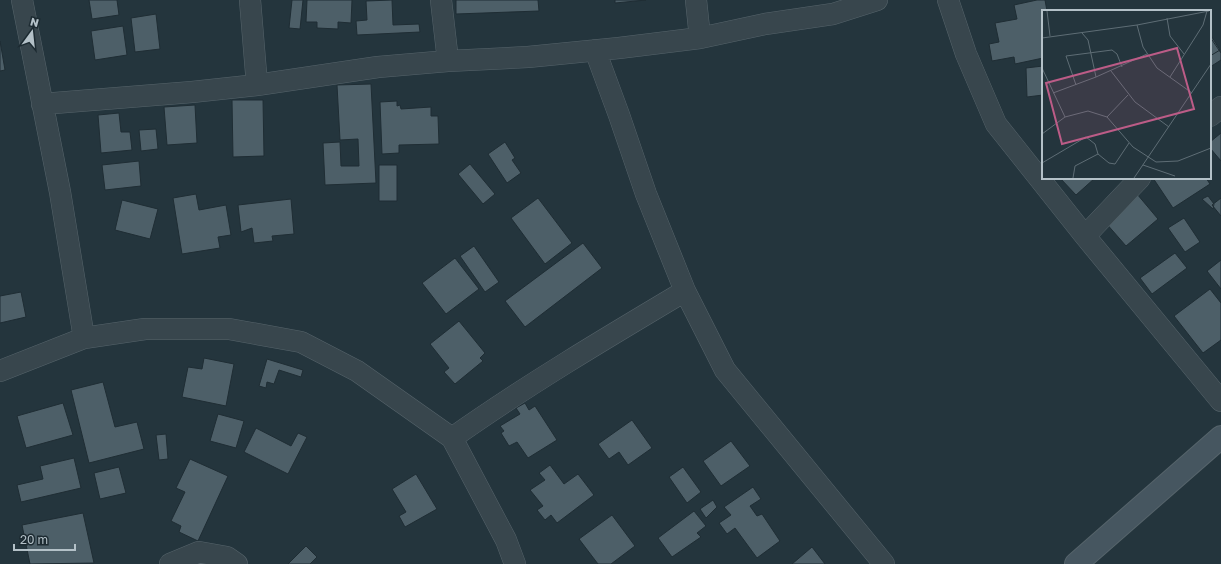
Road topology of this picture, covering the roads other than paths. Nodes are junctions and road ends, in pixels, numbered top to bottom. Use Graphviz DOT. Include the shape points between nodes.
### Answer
graph roads {
  1 [pos="22,0"];
  2 [pos="250,0"];
  3 [pos="441,0"];
  4 [pos="696,0"];
  5 [pos="877,0"];
  6 [pos="948,0"];
  7 [pos="700,38"];
  8 [pos="595,50"];
  9 [pos="448,61"];
  10 [pos="257,85"];
  11 [pos="42,104"];
  12 [pos="1221,107"];
  13 [pos="1211,115"];
  14 [pos="1139,179"];
  15 [pos="1085,236"];
  16 [pos="685,291"];
  17 [pos="84,338"];
  18 [pos="0,371"];
  19 [pos="1221,401"];
  20 [pos="1221,437"];
  21 [pos="452,438"];
  22 [pos="170,564"];
  23 [pos="237,564"];
  24 [pos="515,564"];
  25 [pos="884,564"];
  26 [pos="1076,564"];
  1 -- 11 [label="street"];
  2 -- 10 [label="street"];
  3 -- 9 [label="street"];
  4 -- 7 [label="street"];
  5 -- 7 [label="street" via="833,14 765,24"];
  6 -- 15 [label="street" via="966,54 996,124"];
  7 -- 8 [label="street"];
  8 -- 9 [label="street"];
  8 -- 16 [label="street" via="646,194"];
  9 -- 10 [label="street" via="378,67"];
  10 -- 11 [label="street"];
  11 -- 17 [label="street" via="60,192"];
  12 -- 13 [label="street"];
  14 -- 15 [label="street"];
  15 -- 19 [label="street"];
  16 -- 21 [label="street" via="582,352"];
  16 -- 25 [label="street" via="725,370"];
  17 -- 18 [label="street"];
  17 -- 21 [label="street" via="145,329 229,329 301,342 357,371"];
  20 -- 26 [label="main road"];
  21 -- 24 [label="street" via="506,540"];
  22 -- 23 [label="street" via="199,552 227,557"];
}
